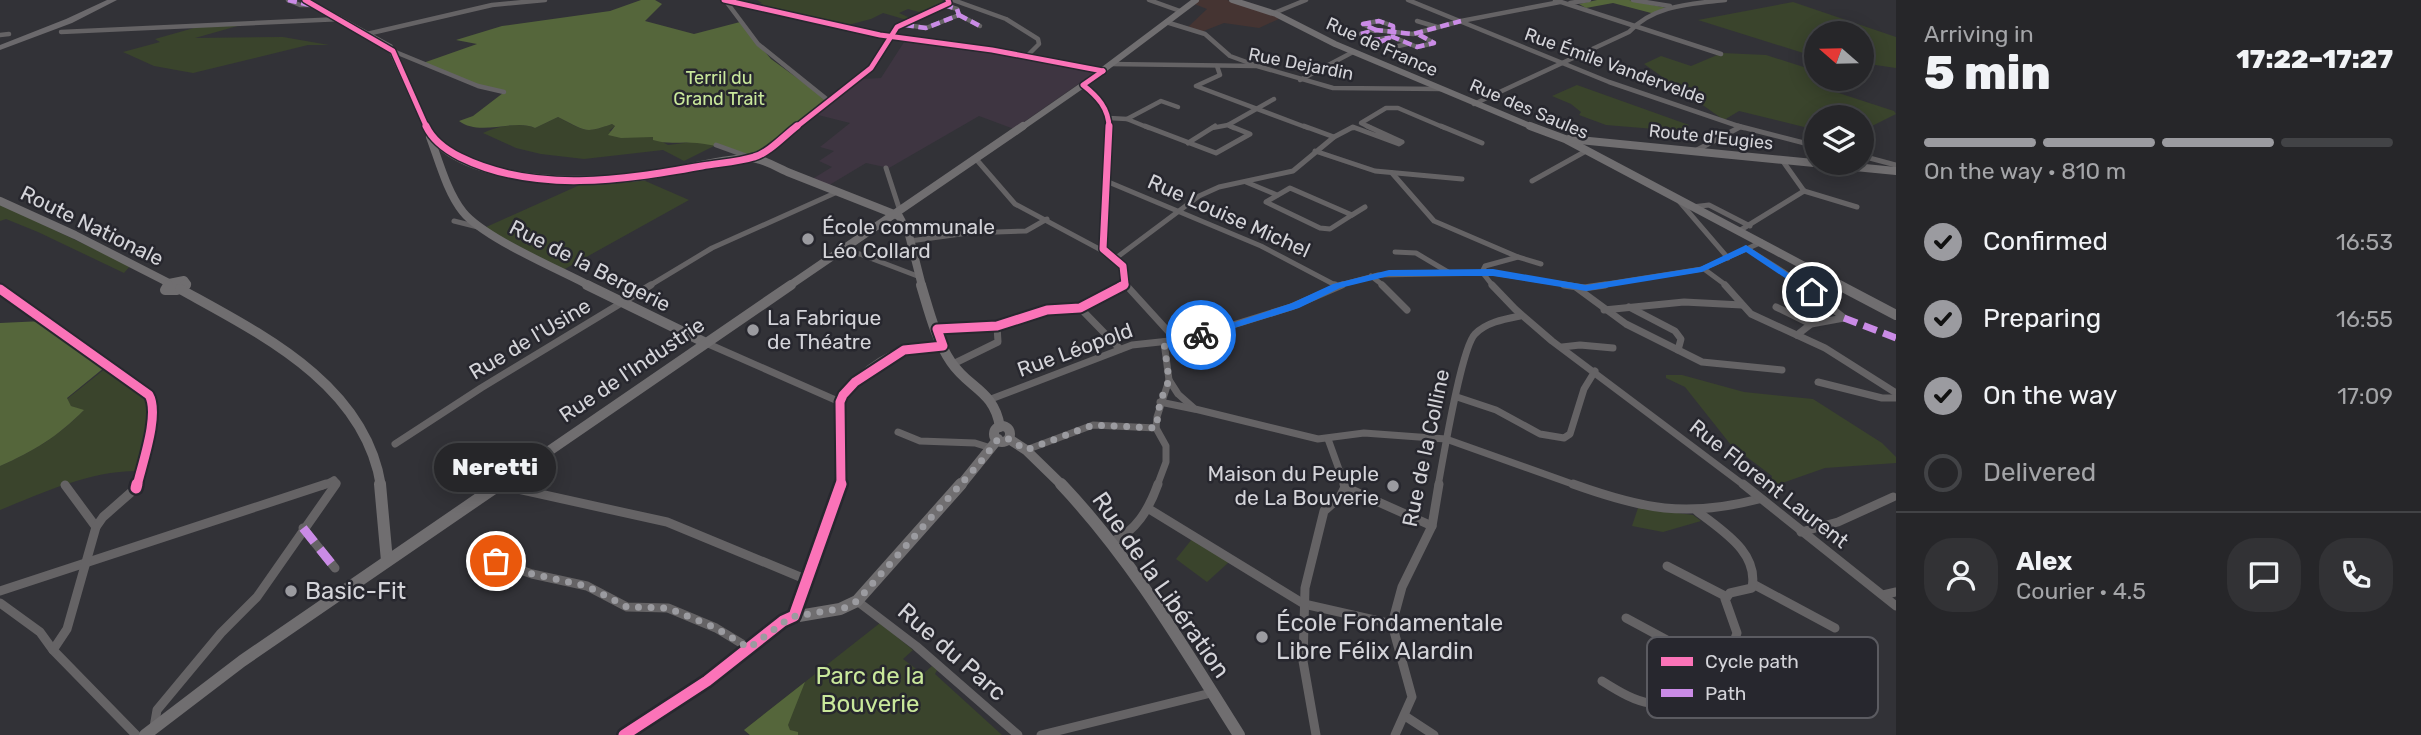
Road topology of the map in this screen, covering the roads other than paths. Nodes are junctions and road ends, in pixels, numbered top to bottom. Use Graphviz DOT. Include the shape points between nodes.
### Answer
graph roads {
  1 [pos="107,0"];
  2 [pos="113,0"];
  3 [pos="288,0"];
  4 [pos="305,0"];
  5 [pos="545,0"];
  6 [pos="725,0"];
  7 [pos="950,0"];
  8 [pos="1149,0"];
  9 [pos="1196,0"];
  10 [pos="1232,0"];
  11 [pos="1306,0"];
  12 [pos="1408,0"];
  13 [pos="1589,0"];
  14 [pos="1633,0"];
  15 [pos="1726,0"];
  16 [pos="1560,2"];
  17 [pos="314,5"];
  18 [pos="944,5"];
  19 [pos="1672,6"];
  20 [pos="1180,11"];
  21 [pos="1274,13"];
  22 [pos="959,15"];
  23 [pos="341,19"];
  24 [pos="1417,21"];
  25 [pos="1461,21"];
  26 [pos="1166,22"];
  27 [pos="901,24"];
  28 [pos="1635,24"];
  29 [pos="1393,25"];
  30 [pos="980,26"];
  31 [pos="1437,27"];
  32 [pos="1374,30"];
  33 [pos="1406,30"];
  34 [pos="61,32"];
  35 [pos="367,32"];
  36 [pos="9,34"];
  37 [pos="1361,34"];
  38 [pos="1424,34"];
  39 [pos="0,35"];
  40 [pos="890,36"];
  41 [pos="1392,36"];
  42 [pos="1376,41"];
  43 [pos="1406,43"];
  44 [pos="0,47"];
  45 [pos="1390,48"];
  46 [pos="393,51"];
  47 [pos="1353,52"];
  48 [pos="1721,54"];
  49 [pos="1028,55"];
  50 [pos="1110,64"];
  51 [pos="1559,64"];
  52 [pos="1217,66"];
  53 [pos="1257,66"];
  54 [pos="1103,71"];
  55 [pos="1300,80"];
  56 [pos="1083,85"];
  57 [pos="1443,89"];
  58 [pos="504,92"];
  59 [pos="1274,99"];
  60 [pos="829,101"];
  61 [pos="1474,104"];
  62 [pos="1178,107"];
  63 [pos="1256,108"];
  64 [pos="1109,118"];
  65 [pos="1127,119"];
  66 [pos="1361,123"];
  67 [pos="1227,125"];
  68 [pos="1353,127"];
  69 [pos="1740,127"];
  70 [pos="1334,136"];
  71 [pos="1565,139"];
  72 [pos="1188,143"];
  73 [pos="1482,143"];
  74 [pos="1804,143"];
  75 [pos="716,145"];
  76 [pos="441,151"];
  77 [pos="1586,151"];
  78 [pos="1695,151"];
  79 [pos="1315,152"];
  80 [pos="752,158"];
  81 [pos="976,159"];
  82 [pos="1874,159"];
  83 [pos="1782,160"];
  84 [pos="1896,165"];
  85 [pos="886,168"];
  86 [pos="1896,171"];
  87 [pos="1392,173"];
  88 [pos="1462,179"];
  89 [pos="1105,181"];
  90 [pos="1246,181"];
  91 [pos="1532,181"];
  92 [pos="1804,191"];
  93 [pos="835,193"];
  94 [pos="1277,195"];
  95 [pos="1676,198"];
  96 [pos="0,201"];
  97 [pos="1365,207"];
  98 [pos="1692,207"];
  99 [pos="1857,207"];
  100 [pos="1181,211"];
  101 [pos="896,213"];
  102 [pos="1352,215"];
  103 [pos="1047,219"];
  104 [pos="454,221"];
  105 [pos="1750,226"];
  106 [pos="478,227"];
  107 [pos="1739,231"];
  108 [pos="1749,236"];
  109 [pos="910,241"];
  110 [pos="1762,242"];
  111 [pos="844,248"];
  112 [pos="1103,248"];
  113 [pos="1746,248"];
  114 [pos="1395,252"];
  115 [pos="1518,257"];
  116 [pos="1116,258"];
  117 [pos="1728,258"];
  118 [pos="1541,264"];
  119 [pos="1704,269"];
  120 [pos="1449,272"];
  121 [pos="1482,272"];
  122 [pos="1371,276"];
  123 [pos="920,277"];
  124 [pos="1125,284"];
  125 [pos="1337,286"];
  126 [pos="1576,288"];
  127 [pos="623,304"];
  128 [pos="1742,305"];
  129 [pos="1629,307"];
  130 [pos="1776,307"];
  131 [pos="1080,308"];
  132 [pos="1407,310"];
  133 [pos="1603,310"];
  134 [pos="1896,315"];
  135 [pos="1520,316"];
  136 [pos="1811,324"];
  137 [pos="997,326"];
  138 [pos="937,329"];
  139 [pos="1797,335"];
  140 [pos="1177,341"];
  141 [pos="1164,342"];
  142 [pos="706,343"];
  143 [pos="943,346"];
  144 [pos="1562,347"];
  145 [pos="1613,348"];
  146 [pos="1120,349"];
  147 [pos="1678,350"];
  148 [pos="953,364"];
  149 [pos="1782,370"];
  150 [pos="1595,371"];
  151 [pos="1169,380"];
  152 [pos="1818,382"];
  153 [pos="1896,395"];
  154 [pos="1457,397"];
  155 [pos="991,399"];
  156 [pos="840,402"];
  157 [pos="1160,402"];
  158 [pos="1195,409"];
  159 [pos="1156,428"];
  160 [pos="898,432"];
  161 [pos="999,438"];
  162 [pos="1328,439"];
  163 [pos="1446,439"];
  164 [pos="395,443"];
  165 [pos="1026,450"];
  166 [pos="498,484"];
  167 [pos="65,485"];
  168 [pos="1345,487"];
  169 [pos="135,490"];
  170 [pos="1893,497"];
  171 [pos="1759,499"];
  172 [pos="1149,509"];
  173 [pos="1697,511"];
  174 [pos="1432,526"];
  175 [pos="96,527"];
  176 [pos="303,528"];
  177 [pos="1801,532"];
  178 [pos="1111,542"];
  179 [pos="478,555"];
  180 [pos="86,561"];
  181 [pos="387,562"];
  182 [pos="1667,566"];
  183 [pos="335,568"];
  184 [pos="805,579"];
  185 [pos="1753,584"];
  186 [pos="0,591"];
  187 [pos="1896,592"];
  188 [pos="1882,595"];
  189 [pos="1727,597"];
  190 [pos="857,601"];
  191 [pos="2,604"];
  192 [pos="1304,604"];
  193 [pos="1896,606"];
  194 [pos="793,616"];
  195 [pos="1626,618"];
  196 [pos="1392,624"];
  197 [pos="1835,628"];
  198 [pos="1661,637"];
  199 [pos="1736,637"];
  200 [pos="749,648"];
  201 [pos="53,650"];
  202 [pos="1602,681"];
  203 [pos="1211,693"];
  204 [pos="1647,705"];
  205 [pos="1405,716"];
  206 [pos="644,730"];
  207 [pos="150,731"];
  208 [pos="136,735"];
  209 [pos="624,735"];
  210 [pos="1018,735"];
  211 [pos="1041,735"];
  212 [pos="1239,735"];
  213 [pos="1316,735"];
  214 [pos="1395,735"];
  215 [pos="1434,735"];
  1 -- 44 [label="highway"];
  2 -- 44 [label="highway"];
  3 -- 17 [label="street"];
  4 -- 17 [label="main road"];
  5 -- 35 [label="street" via="501,3"];
  6 -- 40 [label="street"];
  6 -- 60 [label="street" via="771,59"];
  7 -- 18 [label="street"];
  7 -- 49 [label="street" via="1006,19 1038,40"];
  8 -- 20 [label="street"];
  9 -- 20 [label="main road, Rue de l'Industrie"];
  10 -- 21 [label="main road, Rue de France"];
  11 -- 21 [label="street"];
  12 -- 25 [label="street, Rue Émile Vandervelde"];
  13 -- 16 [label="street"];
  14 -- 19 [label="street"];
  15 -- 19 [label="street"];
  16 -- 25 [label="street"];
  16 -- 28 [label="street"];
  17 -- 23 [label="main road"];
  18 -- 22 [label="street" via="957,9"];
  18 -- 27 [label="street"];
  19 -- 28 [label="street"];
  20 -- 26 [label="main road, Rue de l'Industrie"];
  21 -- 47 [label="main road, Rue de France"];
  22 -- 27 [label="street" via="926,28"];
  22 -- 30 [label="street"];
  23 -- 34 [label="street"];
  23 -- 35 [label="main road"];
  24 -- 31 [label="street"];
  25 -- 31 [label="street"];
  25 -- 51 [label="street, Rue Émile Vandervelde"];
  26 -- 50 [label="main road, Rue de l'Industrie"];
  26 -- 53 [label="street" via="1205,34 1230,55"];
  27 -- 40 [label="street"];
  28 -- 48 [label="street"];
  28 -- 51 [label="street" via="1629,32"];
  29 -- 32 [label="street"];
  29 -- 32 [label="street" via="1378,20 1363,24"];
  29 -- 33 [label="street"];
  29 -- 41 [label="street"];
  31 -- 38 [label="street"];
  32 -- 37 [label="street"];
  32 -- 41 [label="street"];
  35 -- 46 [label="main road"];
  36 -- 39 [label="street"];
  38 -- 41 [label="street"];
  38 -- 43 [label="street"];
  38 -- 43 [label="street" via="1433,43 1421,47"];
  40 -- 49 [label="street"];
  40 -- 60 [label="street" via="871,68"];
  41 -- 42 [label="street"];
  41 -- 43 [label="street"];
  43 -- 45 [label="street"];
  46 -- 58 [label="street"];
  46 -- 76 [label="main road"];
  47 -- 55 [label="street"];
  47 -- 57 [label="main road, Rue de France"];
  49 -- 54 [label="street"];
  50 -- 52 [label="street, Rue Dejardin"];
  50 -- 54 [label="main road, Rue de l'Industrie"];
  51 -- 61 [label="street"];
  51 -- 69 [label="street, Rue Émile Vandervelde"];
  52 -- 53 [label="street, Rue Dejardin"];
  52 -- 63 [label="street" via="1220,75 1196,86"];
  53 -- 55 [label="street, Rue Dejardin"];
  54 -- 56 [label="main road, Rue de l'Industrie"];
  55 -- 57 [label="street, Rue Dejardin" via="1347,90"];
  56 -- 64 [label="street" via="1099,98"];
  56 -- 81 [label="main road, Rue de l'Industrie"];
  57 -- 61 [label="main road, Rue des Saules"];
  59 -- 63 [label="street"];
  60 -- 80 [label="street"];
  61 -- 71 [label="main road, Rue des Saules"];
  62 -- 65 [label="street" via="1161,101"];
  63 -- 67 [label="street"];
  63 -- 70 [label="street"];
  64 -- 65 [label="street"];
  64 -- 89 [label="street"];
  65 -- 72 [label="street"];
  66 -- 68 [label="street"];
  66 -- 68 [label="street" via="1402,142"];
  66 -- 73 [label="street" via="1386,108 1398,108"];
  67 -- 72 [label="street" via="1216,125"];
  67 -- 72 [label="street" via="1250,134 1216,153"];
  68 -- 70 [label="street"];
  69 -- 74 [label="street, Rue Émile Vandervelde"];
  69 -- 78 [label="street"];
  70 -- 79 [label="street"];
  71 -- 77 [label="main road, Rue des Saules"];
  71 -- 78 [label="main road, Route d'Eugies"];
  75 -- 80 [label="street"];
  76 -- 80 [label="main road" via="497,171 565,181 639,177"];
  76 -- 106 [label="main road, Rue de la Bergerie" via="457,202"];
  77 -- 91 [label="street"];
  77 -- 95 [label="main road, Rue des Saules"];
  78 -- 83 [label="main road, Route d'Eugies"];
  79 -- 87 [label="street"];
  79 -- 90 [label="street" via="1293,171"];
  80 -- 93 [label="main road"];
  81 -- 101 [label="main road, Rue de l'Industrie"];
  81 -- 103 [label="street" via="1015,204"];
  82 -- 84 [label="street"];
  83 -- 86 [label="main road, Route d'Eugies"];
  83 -- 92 [label="street"];
  85 -- 101 [label="street"];
  87 -- 88 [label="street"];
  87 -- 115 [label="street" via="1434,220"];
  89 -- 100 [label="street, Rue Louise Michel"];
  89 -- 112 [label="street"];
  90 -- 94 [label="street"];
  90 -- 100 [label="street" via="1210,191"];
  92 -- 99 [label="street"];
  92 -- 105 [label="street"];
  93 -- 101 [label="main road"];
  93 -- 127 [label="street, Rue de l'Usine" via="712,248"];
  94 -- 102 [label="street" via="1290,188"];
  94 -- 102 [label="street" via="1266,202 1320,228 1329,229"];
  95 -- 98 [label="main road, Rue des Saules"];
  95 -- 117 [label="street, Rue des Saules"];
  96 -- 181 [label="main road, Route Nationale" via="169,283 186,281 180,289 306,367 334,390 369,442 377,468"];
  97 -- 102 [label="street"];
  98 -- 105 [label="street" via="1709,205"];
  98 -- 107 [label="main road, Rue des Saules"];
  100 -- 116 [label="street"];
  100 -- 125 [label="street, Rue Louise Michel"];
  101 -- 109 [label="main road" via="903,219"];
  101 -- 111 [label="main road, Rue de l'Industrie"];
  103 -- 109 [label="street" via="1026,231"];
  103 -- 112 [label="street"];
  104 -- 106 [label="street, Rue de la Bergerie"];
  105 -- 107 [label="street"];
  106 -- 127 [label="main road, Rue de la Bergerie"];
  107 -- 108 [label="main road, Rue des Saules"];
  108 -- 110 [label="main road, Rue des Saules"];
  108 -- 113 [label="street"];
  109 -- 123 [label="main road"];
  110 -- 113 [label="street, Rue Léopold"];
  110 -- 134 [label="main road, Rue des Saules"];
  111 -- 123 [label="street"];
  111 -- 142 [label="main road, Rue de l'Industrie"];
  112 -- 116 [label="street"];
  113 -- 117 [label="street, Rue Léopold"];
  113 -- 136 [label="street" via="1844,318"];
  114 -- 120 [label="street" via="1422,255"];
  115 -- 118 [label="street"];
  115 -- 121 [label="street"];
  116 -- 124 [label="street" via="1123,266"];
  117 -- 119 [label="street, Rue Léopold"];
  119 -- 126 [label="street, Rue Léopold"];
  119 -- 128 [label="street"];
  120 -- 121 [label="street, Rue Léopold"];
  120 -- 122 [label="street, Rue Léopold"];
  121 -- 126 [label="street, Rue Léopold"];
  121 -- 135 [label="street, Rue Florent Laurent"];
  122 -- 125 [label="street, Rue Léopold"];
  122 -- 132 [label="street"];
  123 -- 138 [label="main road"];
  124 -- 131 [label="street"];
  124 -- 140 [label="street"];
  125 -- 140 [label="street, Rue Léopold" via="1296,305"];
  126 -- 133 [label="street"];
  127 -- 142 [label="main road, Rue de la Bergerie"];
  127 -- 164 [label="street, Rue de l'Usine"];
  128 -- 129 [label="street" via="1684,302"];
  128 -- 139 [label="street" via="1761,320"];
  129 -- 133 [label="street"];
  129 -- 147 [label="street" via="1675,331 1681,340"];
  130 -- 136 [label="street"];
  131 -- 137 [label="street" via="1047,310"];
  131 -- 146 [label="street"];
  133 -- 147 [label="street"];
  135 -- 144 [label="street, Rue Florent Laurent"];
  135 -- 154 [label="street, Rue de la Colline" via="1486,326 1470,338"];
  136 -- 139 [label="street"];
  137 -- 138 [label="street"];
  137 -- 148 [label="street" via="998,342"];
  138 -- 143 [label="main road"];
  139 -- 153 [label="street"];
  140 -- 141 [label="street, Rue Léopold"];
  141 -- 146 [label="street, Rue Léopold"];
  141 -- 151 [label="street"];
  142 -- 156 [label="street, Rue de la Bergerie"];
  142 -- 166 [label="main road, Rue de l'Industrie"];
  143 -- 148 [label="main road"];
  143 -- 156 [label="street" via="904,350 855,382"];
  144 -- 145 [label="street"];
  144 -- 150 [label="street, Rue Florent Laurent"];
  146 -- 155 [label="street, Rue Léopold"];
  147 -- 149 [label="street" via="1702,362"];
  148 -- 155 [label="main road"];
  150 -- 154 [label="street" via="1584,388 1570,434 1564,438 1540,434 1496,410"];
  150 -- 171 [label="street, Rue Florent Laurent"];
  151 -- 157 [label="street"];
  151 -- 158 [label="street"];
  152 -- 153 [label="street" via="1882,398"];
  154 -- 163 [label="street, Rue de la Colline"];
  155 -- 161 [label="main road" via="998,412"];
  156 -- 184 [label="street" via="841,489"];
  157 -- 158 [label="street"];
  157 -- 159 [label="street"];
  158 -- 162 [label="street"];
  159 -- 165 [label="street" via="1093,425"];
  159 -- 172 [label="street" via="1166,446 1166,462"];
  160 -- 161 [label="street" via="920,441 975,443"];
  161 -- 165 [label="main road, Rue de la Libération"];
  161 -- 190 [label="main road"];
  162 -- 163 [label="street" via="1364,433"];
  162 -- 168 [label="street"];
  163 -- 173 [label="street" via="1620,501"];
  163 -- 174 [label="street, Rue de la Colline"];
  165 -- 178 [label="main road, Rue de la Libération" via="1079,502"];
  166 -- 181 [label="main road, Rue de l'Industrie"];
  166 -- 184 [label="street" via="667,522"];
  167 -- 175 [label="street"];
  168 -- 174 [label="street"];
  168 -- 192 [label="street" via="1324,511"];
  169 -- 175 [label="street"];
  170 -- 177 [label="street" via="1838,522"];
  171 -- 173 [label="street"];
  171 -- 177 [label="street, Rue Florent Laurent"];
  172 -- 178 [label="street" via="1123,537"];
  172 -- 192 [label="street"];
  173 -- 185 [label="street" via="1747,554"];
  174 -- 196 [label="street, Rue de la Colline" via="1402,587"];
  175 -- 180 [label="street"];
  176 -- 180 [label="street" via="337,483 334,480"];
  176 -- 183 [label="street"];
  176 -- 207 [label="street" via="257,597 157,710"];
  177 -- 188 [label="street, Rue Florent Laurent"];
  178 -- 203 [label="main road, Rue de la Libération"];
  179 -- 200 [label="street" via="532,574 587,586 627,607 668,608"];
  180 -- 186 [label="street"];
  180 -- 201 [label="street" via="67,629"];
  181 -- 207 [label="main road, Rue de l'Industrie" via="242,661"];
  182 -- 189 [label="street"];
  184 -- 194 [label="street"];
  185 -- 189 [label="street"];
  185 -- 197 [label="street"];
  187 -- 188 [label="street"];
  188 -- 193 [label="street, Rue Florent Laurent"];
  189 -- 199 [label="street"];
  190 -- 194 [label="main road" via="844,608"];
  190 -- 210 [label="street, Rue du Parc"];
  191 -- 201 [label="street" via="40,632"];
  192 -- 196 [label="street"];
  192 -- 213 [label="street" via="1303,661"];
  194 -- 200 [label="main road"];
  195 -- 198 [label="street"];
  196 -- 205 [label="street" via="1412,697"];
  200 -- 206 [label="main road"];
  201 -- 208 [label="street"];
  202 -- 204 [label="street"];
  203 -- 211 [label="street"];
  203 -- 212 [label="main road, Rue de la Libération"];
  205 -- 214 [label="street"];
  205 -- 215 [label="street"];
  206 -- 209 [label="main road"];
}
